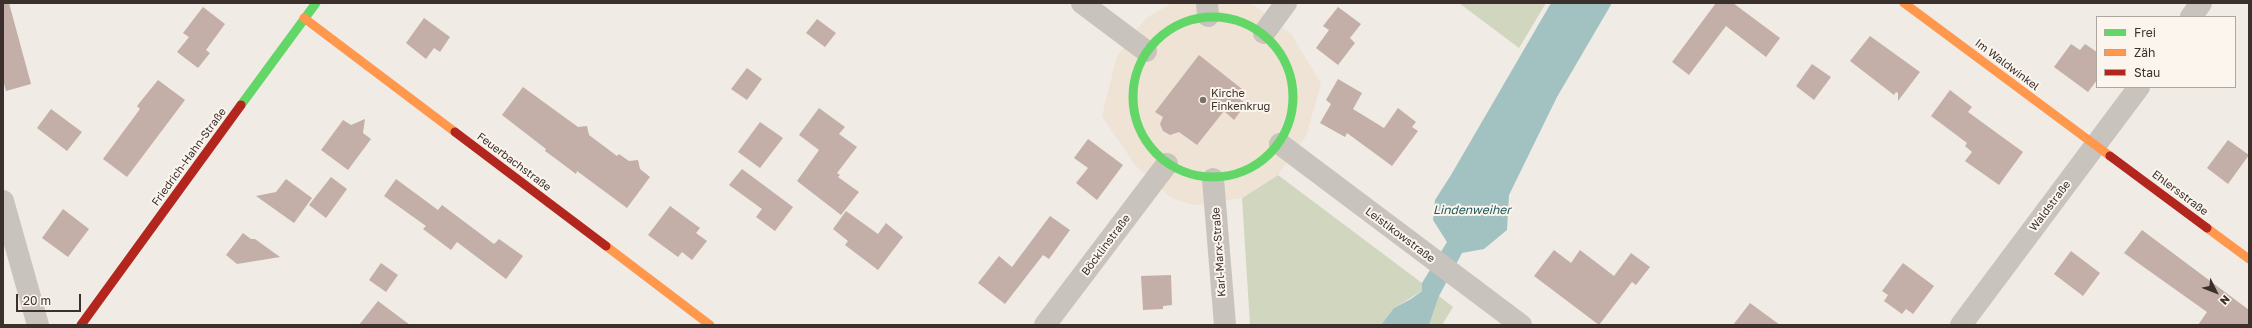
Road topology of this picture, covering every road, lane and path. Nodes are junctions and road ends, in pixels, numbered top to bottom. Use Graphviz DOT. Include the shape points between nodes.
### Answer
graph roads {
  1 [pos="316,3"];
  2 [pos="1082,3"];
  3 [pos="1286,3"];
  4 [pos="1904,3"];
  5 [pos="2201,3"];
  6 [pos="1208,9"];
  7 [pos="2192,16"];
  8 [pos="304,18"];
  9 [pos="1264,33"];
  10 [pos="1146,51"];
  11 [pos="2138,88"];
  12 [pos="1280,144"];
  13 [pos="2096,146"];
  14 [pos="1167,164"];
  15 [pos="1213,178"];
  16 [pos="3,201"];
  17 [pos="2249,259"];
  18 [pos="38,325"];
  19 [pos="81,325"];
  20 [pos="710,325"];
  21 [pos="1045,325"];
  22 [pos="1225,325"];
  23 [pos="1521,325"];
  24 [pos="1960,325"];
  1 -- 8 [label="street, Friedrich-Hahn-Straße"];
  2 -- 10 [label="street"];
  3 -- 9 [label="street"];
  4 -- 13 [label="street, Im Waldwinkel"];
  5 -- 7 [label="street"];
  6 -- 9 [label="street"];
  6 -- 10 [label="street" via="1173,27"];
  8 -- 19 [label="street, Friedrich-Hahn-Straße"];
  8 -- 20 [label="street, Feuerbachstraße"];
  9 -- 12 [label="street" via="1284,56 1294,85 1292,116"];
  10 -- 14 [label="street" via="1134,80 1133,112 1145,141"];
  11 -- 13 [label="street, Waldstraße"];
  12 -- 15 [label="street" via="1262,162 1239,174"];
  12 -- 23 [label="street, Leistikowstraße"];
  13 -- 17 [label="street, Ehlersstraße"];
  13 -- 24 [label="street, Waldstraße"];
  14 -- 15 [label="street" via="1189,175"];
  14 -- 21 [label="street, Böcklinstraße"];
  15 -- 22 [label="street, Karl-Marx-Straße"];
  16 -- 18 [label="street"];
}
